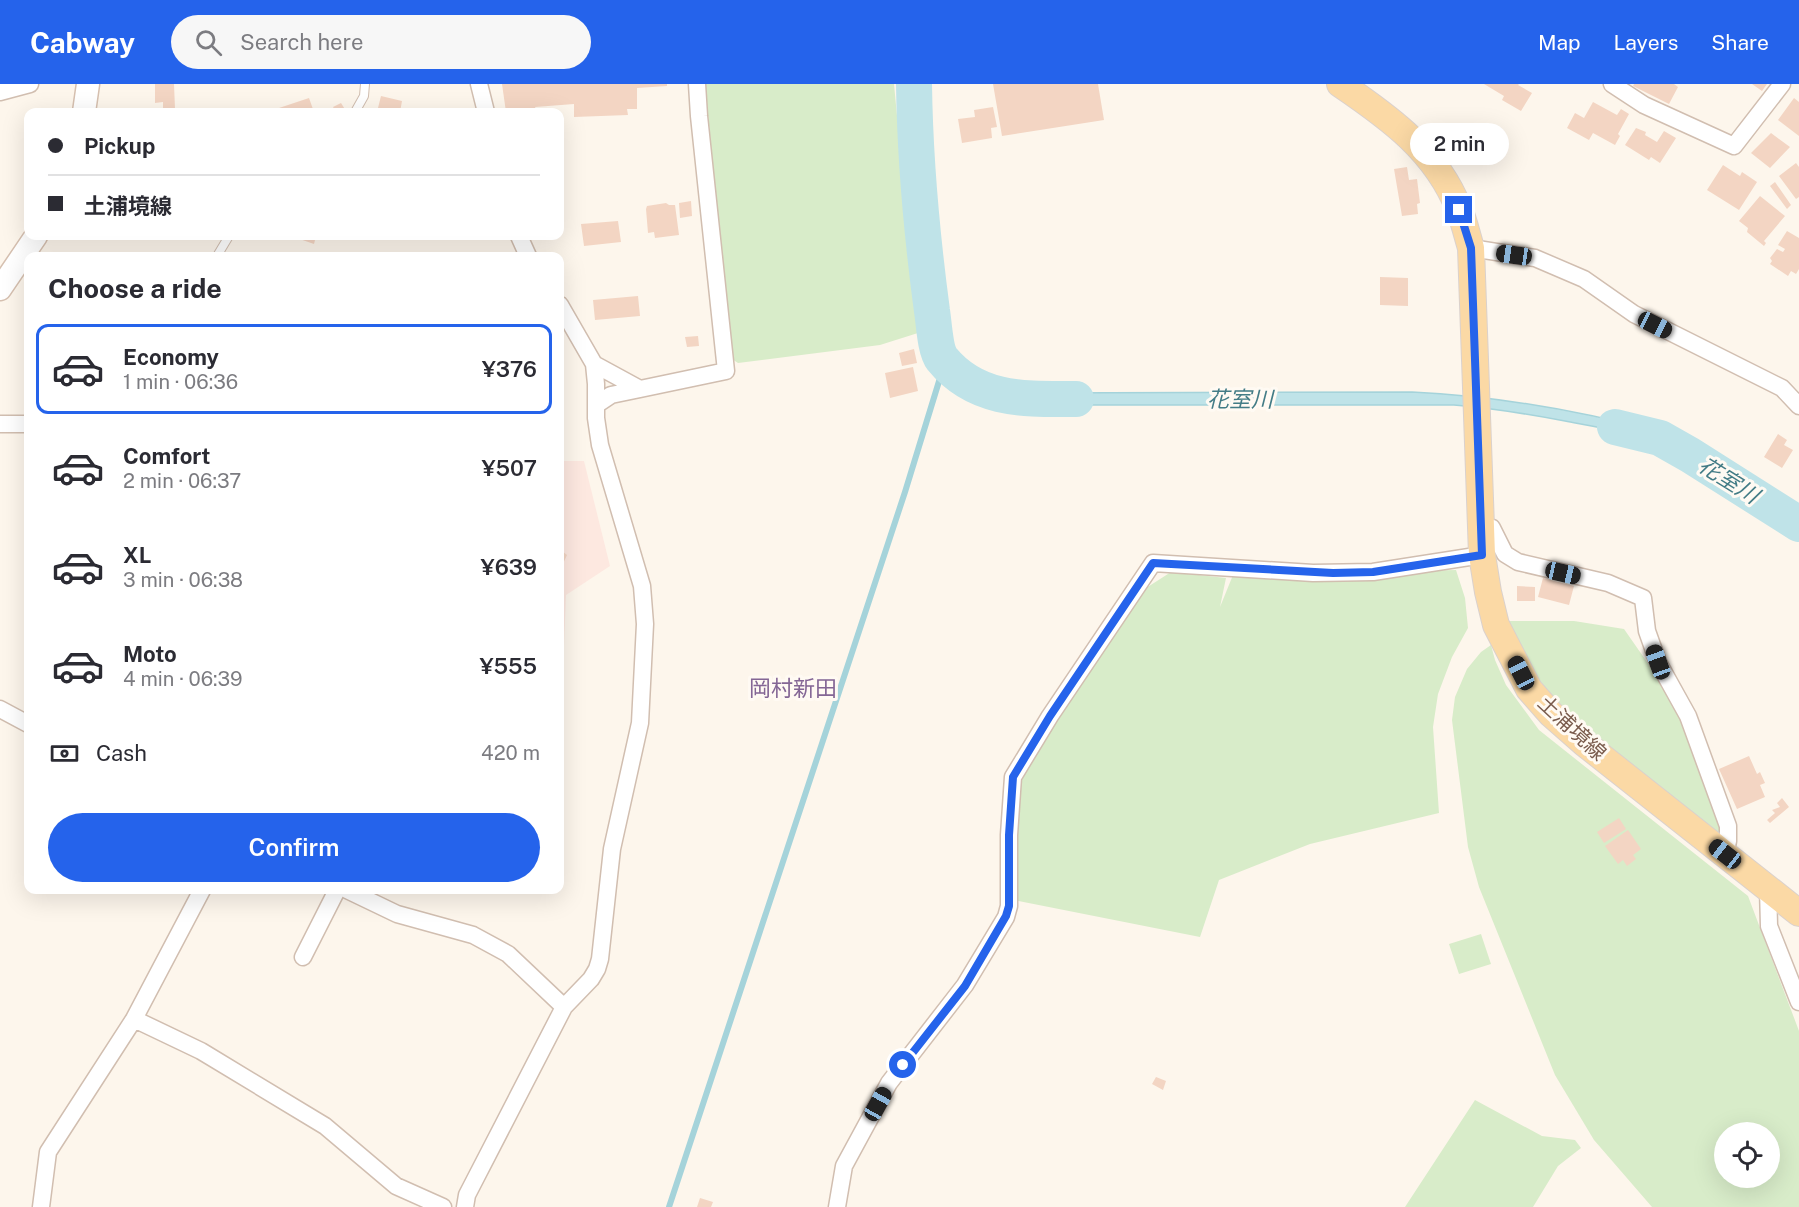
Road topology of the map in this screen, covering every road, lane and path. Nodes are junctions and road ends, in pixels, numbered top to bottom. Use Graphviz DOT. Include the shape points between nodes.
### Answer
graph roads {
  1 [pos="30,84"];
  2 [pos="88,84"];
  3 [pos="365,84"];
  4 [pos="479,84"];
  5 [pos="697,84"];
  6 [pos="1340,84"];
  7 [pos="1612,84"];
  8 [pos="1782,84"];
  9 [pos="0,92"];
  10 [pos="85,108"];
  11 [pos="357,108"];
  12 [pos="485,108"];
  13 [pos="1471,248"];
  14 [pos="24,254"];
  15 [pos="0,289"];
  16 [pos="564,312"];
  17 [pos="594,364"];
  18 [pos="640,389"];
  19 [pos="596,405"];
  20 [pos="1799,406"];
  21 [pos="0,424"];
  22 [pos="24,424"];
  23 [pos="1482,529"];
  24 [pos="1482,555"];
  25 [pos="0,708"];
  26 [pos="24,722"];
  27 [pos="1725,854"];
  28 [pos="1768,888"];
  29 [pos="200,894"];
  30 [pos="344,894"];
  31 [pos="355,894"];
  32 [pos="1799,913"];
  33 [pos="303,957"];
  34 [pos="1799,1002"];
  35 [pos="564,1007"];
  36 [pos="134,1019"];
  37 [pos="41,1207"];
  38 [pos="443,1207"];
  39 [pos="465,1207"];
  40 [pos="837,1207"];
  1 -- 9 [label="street"];
  2 -- 10 [label="main road"];
  3 -- 11 [label="lane"];
  4 -- 12 [label="street"];
  5 -- 18 [label="street" via="726,371"];
  6 -- 13 [label="main road, 土浦境線" via="1386,116 1424,150 1448,186"];
  7 -- 8 [label="street" via="1644,105 1734,146"];
  13 -- 20 [label="street" via="1535,258 1584,279 1634,314 1782,388"];
  13 -- 23 [label="main road, 土浦境線"];
  14 -- 15 [label="main road"];
  16 -- 17 [label="street"];
  17 -- 18 [label="street"];
  17 -- 19 [label="street"];
  18 -- 19 [label="street" via="611,395"];
  19 -- 35 [label="street" via="600,444 642,586 645,624 640,723 612,849 600,959 591,979"];
  21 -- 22 [label="street"];
  23 -- 24 [label="main road, 土浦境線"];
  23 -- 27 [label="street" via="1492,528 1505,554 1518,562 1608,583 1643,598 1647,631 1658,662 1688,716 1728,826"];
  24 -- 27 [label="main road, 土浦境線" via="1496,625 1529,688 1584,743"];
  24 -- 40 [label="street" via="1373,572 1313,573 1153,563 1013,777 1006,916 965,986 889,1083 844,1166"];
  25 -- 26 [label="street"];
  27 -- 28 [label="main road, 土浦境線"];
  28 -- 32 [label="main road, 土浦境線"];
  28 -- 34 [label="street" via="1769,926"];
  29 -- 36 [label="street"];
  30 -- 33 [label="street"];
  31 -- 35 [label="street" via="397,914 473,935 499,949"];
  35 -- 39 [label="street" via="467,1195"];
  36 -- 37 [label="street" via="48,1152"];
  36 -- 38 [label="street" via="201,1052 325,1126 396,1186"];
}
